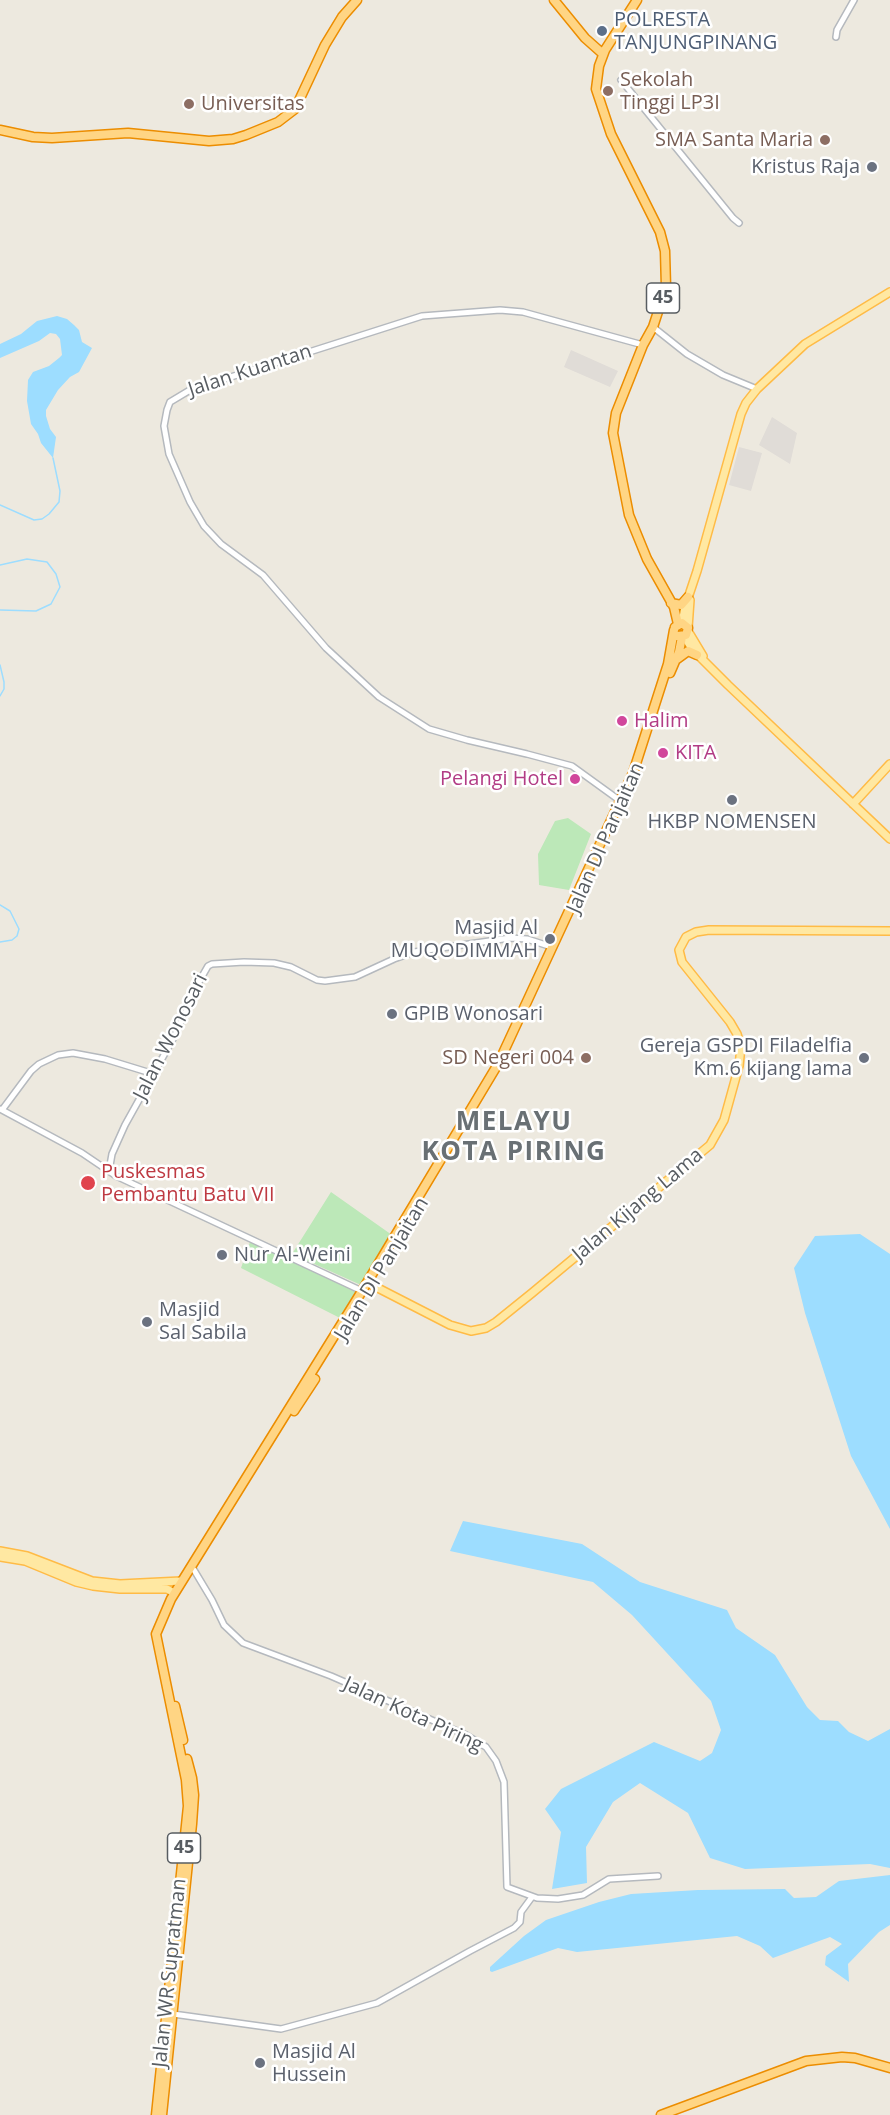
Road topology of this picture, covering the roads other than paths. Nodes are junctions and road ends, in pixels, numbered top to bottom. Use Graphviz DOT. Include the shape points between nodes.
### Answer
graph roads {
  1 [pos="357,0"];
  2 [pos="554,0"];
  3 [pos="637,0"];
  4 [pos="854,0"];
  5 [pos="836,37"];
  6 [pos="603,54"];
  7 [pos="621,80"];
  8 [pos="0,130"];
  9 [pos="739,223"];
  10 [pos="890,292"];
  11 [pos="654,327"];
  12 [pos="643,345"];
  13 [pos="757,389"];
  14 [pos="694,579"];
  15 [pos="688,597"];
  16 [pos="671,604"];
  17 [pos="685,607"];
  18 [pos="680,628"];
  19 [pos="697,655"];
  20 [pos="671,664"];
  21 [pos="718,675"];
  22 [pos="890,764"];
  23 [pos="619,800"];
  24 [pos="853,804"];
  25 [pos="890,838"];
  26 [pos="890,931"];
  27 [pos="552,947"];
  28 [pos="154,1074"];
  29 [pos="1,1110"];
  30 [pos="458,1138"];
  31 [pos="109,1171"];
  32 [pos="372,1285"];
  33 [pos="363,1290"];
  34 [pos="290,1413"];
  35 [pos="0,1551"];
  36 [pos="0,1557"];
  37 [pos="194,1570"];
  38 [pos="77,1579"];
  39 [pos="179,1588"];
  40 [pos="180,1739"];
  41 [pos="658,1876"];
  42 [pos="532,1897"];
  43 [pos="173,2014"];
  44 [pos="168,2028"];
  45 [pos="890,2068"];
  46 [pos="156,2115"];
  47 [pos="162,2115"];
  48 [pos="661,2115"];
  1 -- 8 [label="highway" via="325,45 295,109 278,122 246,135 209,141 128,133 59,138"];
  2 -- 6 [label="highway"];
  3 -- 6 [label="highway, 45"];
  4 -- 5 [label="street"];
  6 -- 11 [label="highway, 45" via="596,77 597,96 611,134 654,216 665,251 666,287"];
  7 -- 9 [label="street"];
  10 -- 13 [label="main road" via="805,344"];
  11 -- 12 [label="highway, 45"];
  11 -- 13 [label="street" via="687,354"];
  12 -- 16 [label="highway, 45" via="615,418 614,442 629,515"];
  12 -- 23 [label="street, Jalan Kuantan" via="523,312 422,316 190,390 170,402 164,426 169,454 204,526 263,575 326,648 379,697 438,732 572,766"];
  13 -- 14 [label="main road" via="741,414"];
  14 -- 15 [label="main road"];
  14 -- 18 [label="main road"];
  15 -- 16 [label="highway" via="681,605"];
  15 -- 17 [label="main road"];
  16 -- 17 [label="highway" via="680,609"];
  16 -- 18 [label="highway"];
  17 -- 18 [label="main road"];
  18 -- 19 [label="main road"];
  18 -- 20 [label="highway"];
  18 -- 20 [label="highway, Jalan DI Panjaitan" via="679,652"];
  18 -- 21 [label="main road"];
  19 -- 20 [label="highway" via="686,652"];
  19 -- 21 [label="main road"];
  20 -- 23 [label="highway, Jalan DI Panjaitan" via="636,765"];
  20 -- 30 [label="highway, Jalan DI Panjaitan" via="642,759 554,955 503,1065"];
  21 -- 24 [label="main road"];
  22 -- 24 [label="main road"];
  23 -- 27 [label="highway, Jalan DI Panjaitan"];
  24 -- 25 [label="main road"];
  26 -- 32 [label="main road, Jalan Kijang Lama" via="709,930 686,937 679,950 682,962 730,1022 741,1047 724,1120 710,1145 486,1328 471,1330 450,1324"];
  27 -- 28 [label="street, Jalan Wonosari" via="510,938 414,952 355,977 326,981 274,963 212,964 200,980"];
  27 -- 30 [label="highway, Jalan DI Panjaitan" via="498,1064"];
  28 -- 29 [label="street" via="105,1059 74,1053 58,1055 31,1071"];
  28 -- 31 [label="street, Jalan Wonosari" via="122,1132"];
  29 -- 31 [label="street"];
  30 -- 32 [label="highway, Jalan DI Panjaitan"];
  30 -- 33 [label="highway, Jalan DI Panjaitan"];
  31 -- 33 [label="street"];
  32 -- 34 [label="highway, Jalan DI Panjaitan"];
  33 -- 34 [label="highway, Jalan DI Panjaitan"];
  34 -- 37 [label="highway, Jalan DI Panjaitan"];
  34 -- 39 [label="highway, Jalan DI Panjaitan"];
  35 -- 38 [label="main road" via="27,1556"];
  36 -- 38 [label="main road"];
  37 -- 39 [label="highway, Jalan DI Panjaitan"];
  37 -- 42 [label="street, Jalan Kota Piring" via="224,1625 243,1643 333,1677 486,1747 496,1761 505,1789 506,1886"];
  38 -- 39 [label="main road"];
  38 -- 39 [label="main road" via="120,1589"];
  39 -- 40 [label="highway, Jalan WR Supratman / 45" via="156,1634"];
  40 -- 43 [label="highway, Jalan WR Supratman / 45" via="194,1796"];
  40 -- 44 [label="highway, Jalan WR Supratman / 45" via="188,1806"];
  41 -- 42 [label="street, Jalan Kota Piring" via="609,1879 590,1892 573,1897"];
  42 -- 43 [label="street" via="514,1928 377,2003 281,2029"];
  43 -- 44 [label="highway, Jalan WR Supratman / 45"];
  44 -- 46 [label="highway, Jalan WR Supratman / 45"];
  44 -- 47 [label="highway, Jalan WR Supratman / 45"];
  45 -- 48 [label="highway" via="842,2057 806,2061"];
}
